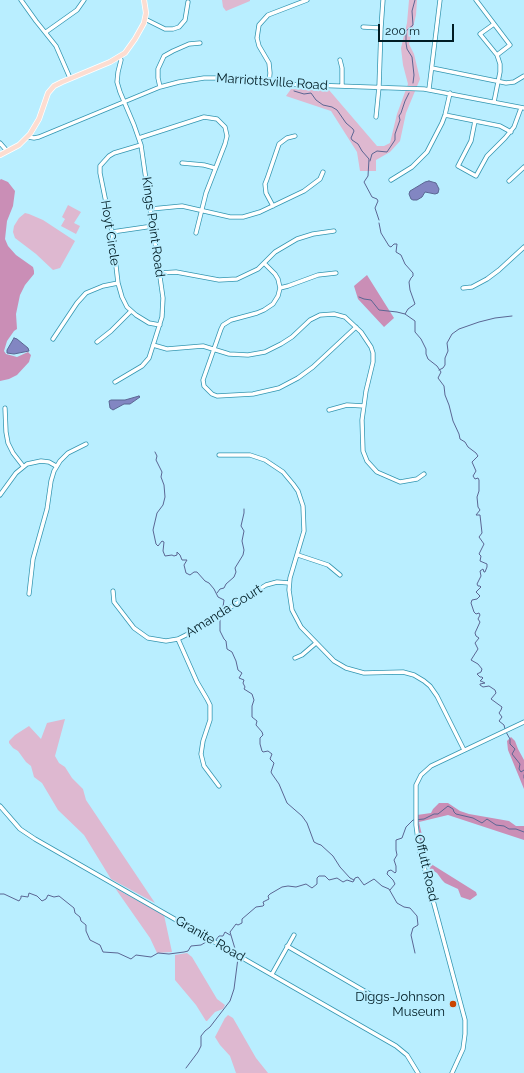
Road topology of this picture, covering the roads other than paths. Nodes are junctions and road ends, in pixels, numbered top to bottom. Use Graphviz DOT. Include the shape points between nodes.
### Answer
graph roads {
  1 [pos="21,0"];
  2 [pos="84,0"];
  3 [pos="144,0"];
  4 [pos="307,0"];
  5 [pos="384,0"];
  6 [pos="440,0"];
  7 [pos="476,0"];
  8 [pos="188,2"];
  9 [pos="145,19"];
  10 [pos="494,24"];
  11 [pos="363,27"];
  12 [pos="380,28"];
  13 [pos="46,32"];
  14 [pos="200,43"];
  15 [pos="496,55"];
  16 [pos="120,57"];
  17 [pos="340,60"];
  18 [pos="432,68"];
  19 [pos="524,76"];
  20 [pos="70,78"];
  21 [pos="498,82"];
  22 [pos="269,83"];
  23 [pos="342,86"];
  24 [pos="160,87"];
  25 [pos="379,87"];
  26 [pos="429,89"];
  27 [pos="450,93"];
  28 [pos="124,102"];
  29 [pos="494,102"];
  30 [pos="522,108"];
  31 [pos="446,114"];
  32 [pos="376,117"];
  33 [pos="476,120"];
  34 [pos="511,132"];
  35 [pos="295,136"];
  36 [pos="28,137"];
  37 [pos="139,138"];
  38 [pos="0,142"];
  39 [pos="141,146"];
  40 [pos="7,152"];
  41 [pos="0,155"];
  42 [pos="182,163"];
  43 [pos="216,168"];
  44 [pos="524,168"];
  45 [pos="323,172"];
  46 [pos="391,180"];
  47 [pos="509,181"];
  48 [pos="273,206"];
  49 [pos="151,209"];
  50 [pos="202,210"];
  51 [pos="153,226"];
  52 [pos="334,231"];
  53 [pos="112,232"];
  54 [pos="196,233"];
  55 [pos="524,247"];
  56 [pos="264,263"];
  57 [pos="160,273"];
  58 [pos="336,273"];
  59 [pos="118,283"];
  60 [pos="280,288"];
  61 [pos="463,288"];
  62 [pos="131,312"];
  63 [pos="160,325"];
  64 [pos="356,327"];
  65 [pos="53,339"];
  66 [pos="97,342"];
  67 [pos="153,345"];
  68 [pos="213,349"];
  69 [pos="115,382"];
  70 [pos="364,406"];
  71 [pos="5,408"];
  72 [pos="329,410"];
  73 [pos="86,444"];
  74 [pos="219,455"];
  75 [pos="24,466"];
  76 [pos="56,466"];
  77 [pos="424,474"];
  78 [pos="0,495"];
  79 [pos="298,555"];
  80 [pos="340,574"];
  81 [pos="289,583"];
  82 [pos="113,591"];
  83 [pos="30,594"];
  84 [pos="178,639"];
  85 [pos="316,643"];
  86 [pos="295,658"];
  87 [pos="524,722"];
  88 [pos="464,750"];
  89 [pos="219,786"];
  90 [pos="0,806"];
  91 [pos="294,935"];
  92 [pos="288,946"];
  93 [pos="272,974"];
  94 [pos="373,996"];
  95 [pos="418,1073"];
  96 [pos="452,1073"];
  1 -- 13 [label="street"];
  2 -- 13 [label="street" via="77,10"];
  3 -- 9 [label="main road"];
  4 -- 22 [label="street" via="268,15 259,25 257,38 269,64"];
  5 -- 12 [label="street"];
  6 -- 18 [label="street"];
  7 -- 10 [label="street"];
  8 -- 9 [label="street" via="185,20 179,27 165,29"];
  9 -- 16 [label="main road, Marriottsville Road" via="132,44"];
  10 -- 15 [label="street" via="480,34"];
  10 -- 15 [label="street" via="510,45"];
  11 -- 12 [label="street"];
  12 -- 25 [label="street"];
  13 -- 20 [label="street" via="56,46"];
  14 -- 24 [label="street" via="189,44 164,56 157,74"];
  15 -- 21 [label="street" via="500,68"];
  16 -- 20 [label="main road, Marriottsville Road"];
  16 -- 28 [label="street, Kings Point Road" via="117,82"];
  17 -- 23 [label="street"];
  18 -- 21 [label="street"];
  18 -- 26 [label="street"];
  19 -- 21 [label="street" via="514,82"];
  20 -- 36 [label="main road, Marriottsville Road" via="50,91 37,124"];
  21 -- 29 [label="street"];
  22 -- 23 [label="street, Marriottsville Road"];
  22 -- 24 [label="street, Marriottsville Road" via="211,77"];
  23 -- 25 [label="street, Marriottsville Road"];
  24 -- 28 [label="street, Marriottsville Road"];
  25 -- 26 [label="street, Marriottsville Road"];
  25 -- 32 [label="street"];
  26 -- 27 [label="street, Marriottsville Road"];
  27 -- 29 [label="street, Marriottsville Road"];
  27 -- 31 [label="street"];
  28 -- 36 [label="street, Marriottsville Road" via="40,137"];
  28 -- 37 [label="street, Kings Point Road"];
  29 -- 30 [label="street, Marriottsville Road"];
  30 -- 34 [label="street"];
  31 -- 33 [label="street"];
  31 -- 46 [label="street" via="423,157 412,168"];
  33 -- 34 [label="street" via="500,126"];
  33 -- 34 [label="street" via="471,141 458,166 476,176 487,156"];
  35 -- 48 [label="street" via="279,144 265,184 266,193"];
  36 -- 40 [label="main road, Marriottsville Road"];
  37 -- 39 [label="street, Kings Point Road"];
  37 -- 43 [label="street" via="204,118 217,119 225,127 227,136"];
  38 -- 40 [label="street"];
  39 -- 49 [label="street, Kings Point Road"];
  39 -- 53 [label="street, Hoyt Circle" via="114,153 100,166"];
  40 -- 41 [label="main road, Marriottsville Road"];
  42 -- 43 [label="street"];
  43 -- 50 [label="street"];
  44 -- 47 [label="street"];
  45 -- 48 [label="street" via="320,179 304,192"];
  48 -- 50 [label="street" via="243,217 230,217"];
  49 -- 50 [label="street" via="182,206"];
  49 -- 51 [label="street, Kings Point Road"];
  50 -- 54 [label="street"];
  51 -- 53 [label="street"];
  51 -- 57 [label="street, Kings Point Road"];
  52 -- 56 [label="street" via="297,239"];
  53 -- 59 [label="street, Hoyt Circle"];
  55 -- 61 [label="street" via="487,279 472,287"];
  56 -- 57 [label="street" via="244,276 228,280 176,272"];
  56 -- 60 [label="street" via="275,274"];
  57 -- 63 [label="street, Kings Point Road" via="163,298"];
  58 -- 60 [label="street" via="318,275"];
  59 -- 62 [label="street, Hoyt Circle" via="123,300"];
  59 -- 65 [label="street" via="86,293"];
  60 -- 68 [label="street" via="276,301 267,308 223,325"];
  62 -- 63 [label="street" via="144,321"];
  62 -- 66 [label="street"];
  63 -- 67 [label="street, Kings Point Road"];
  64 -- 68 [label="street" via="340,315 326,314 315,317 288,340 265,352 238,355"];
  64 -- 68 [label="street" via="320,362 298,378 265,392 217,396 207,391 203,380"];
  64 -- 70 [label="street" via="366,338 373,353"];
  67 -- 68 [label="street" via="167,349 203,346"];
  67 -- 69 [label="street, Kings Point Road" via="145,364"];
  70 -- 72 [label="street" via="347,405"];
  70 -- 77 [label="street" via="364,451 370,465 382,475 400,482 417,479"];
  71 -- 75 [label="street" via="8,443"];
  73 -- 76 [label="street" via="68,453"];
  74 -- 79 [label="street" via="250,455 265,460 283,472 293,484 305,514"];
  75 -- 76 [label="street" via="41,461"];
  75 -- 78 [label="street"];
  76 -- 83 [label="street" via="47,509 32,559"];
  79 -- 80 [label="street" via="328,565"];
  79 -- 81 [label="street"];
  81 -- 84 [label="street, Amanda Court" via="277,582 266,585"];
  81 -- 85 [label="street" via="290,603 294,616 301,628"];
  82 -- 84 [label="street, Amanda Court" via="116,605 139,632 160,641"];
  84 -- 89 [label="street" via="210,706 210,720 201,750 202,759 207,771"];
  85 -- 86 [label="street"];
  85 -- 88 [label="street" via="337,663 350,670 364,673 403,672 424,681 437,696"];
  87 -- 88 [label="street, Offutt Road"];
  88 -- 96 [label="street, Offutt Road" via="431,766 421,775 416,788 417,838 464,1017 464,1046"];
  90 -- 93 [label="street, Granite Road" via="20,829 35,840"];
  91 -- 92 [label="street"];
  92 -- 93 [label="street"];
  92 -- 94 [label="street"];
  93 -- 95 [label="street, Granite Road" via="396,1046 407,1055"];
}
